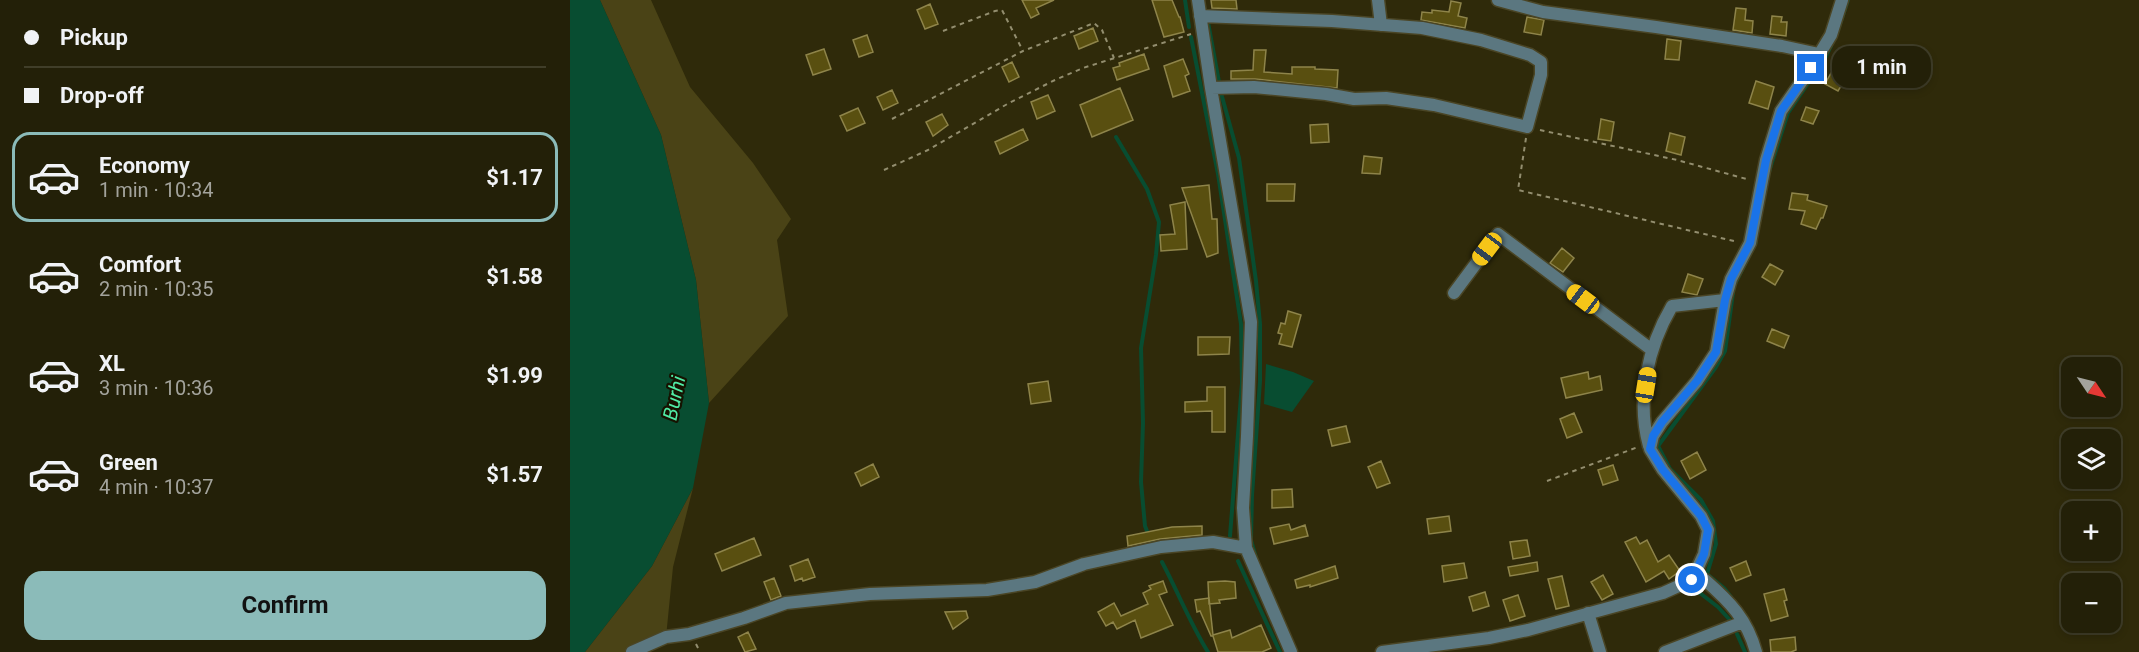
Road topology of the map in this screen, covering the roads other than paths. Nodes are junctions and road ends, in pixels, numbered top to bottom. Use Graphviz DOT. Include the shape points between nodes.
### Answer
graph roads {
  1 [pos="1198,0"];
  2 [pos="1378,0"];
  3 [pos="1498,0"];
  4 [pos="1842,0"];
  5 [pos="1200,16"];
  6 [pos="1381,25"];
  7 [pos="1819,54"];
  8 [pos="1210,88"];
  9 [pos="1454,293"];
  10 [pos="1725,300"];
  11 [pos="1652,350"];
  12 [pos="1650,449"];
  13 [pos="1246,548"];
  14 [pos="1692,580"];
  15 [pos="1588,613"];
  16 [pos="1743,622"];
  17 [pos="632,652"];
  18 [pos="1291,652"];
  19 [pos="1382,652"];
  20 [pos="1600,652"];
  21 [pos="1665,652"];
  22 [pos="1756,652"];
  1 -- 5 [label="street"];
  2 -- 6 [label="street"];
  3 -- 7 [label="street" via="1543,12"];
  4 -- 7 [label="street" via="1831,35"];
  5 -- 6 [label="street"];
  5 -- 8 [label="street"];
  6 -- 8 [label="street" via="1422,28 1481,40 1541,62 1527,127 1386,98 1354,99 1254,87"];
  7 -- 10 [label="street" via="1781,111 1766,160 1750,243"];
  8 -- 13 [label="street" via="1251,322 1242,508"];
  9 -- 11 [label="street" via="1498,234"];
  10 -- 11 [label="street" via="1672,306"];
  10 -- 12 [label="street" via="1716,352 1662,422"];
  11 -- 12 [label="street" via="1643,402"];
  12 -- 14 [label="street" via="1708,530 1704,554"];
  13 -- 17 [label="street" via="1213,542 1161,547 1084,564 1035,582 987,590 870,594 786,603 690,634 666,637"];
  13 -- 18 [label="street"];
  14 -- 15 [label="street" via="1663,593"];
  14 -- 16 [label="street" via="1705,580 1731,603"];
  15 -- 19 [label="street" via="1489,638"];
  15 -- 20 [label="street"];
  16 -- 21 [label="street"];
  16 -- 22 [label="street"];
}
